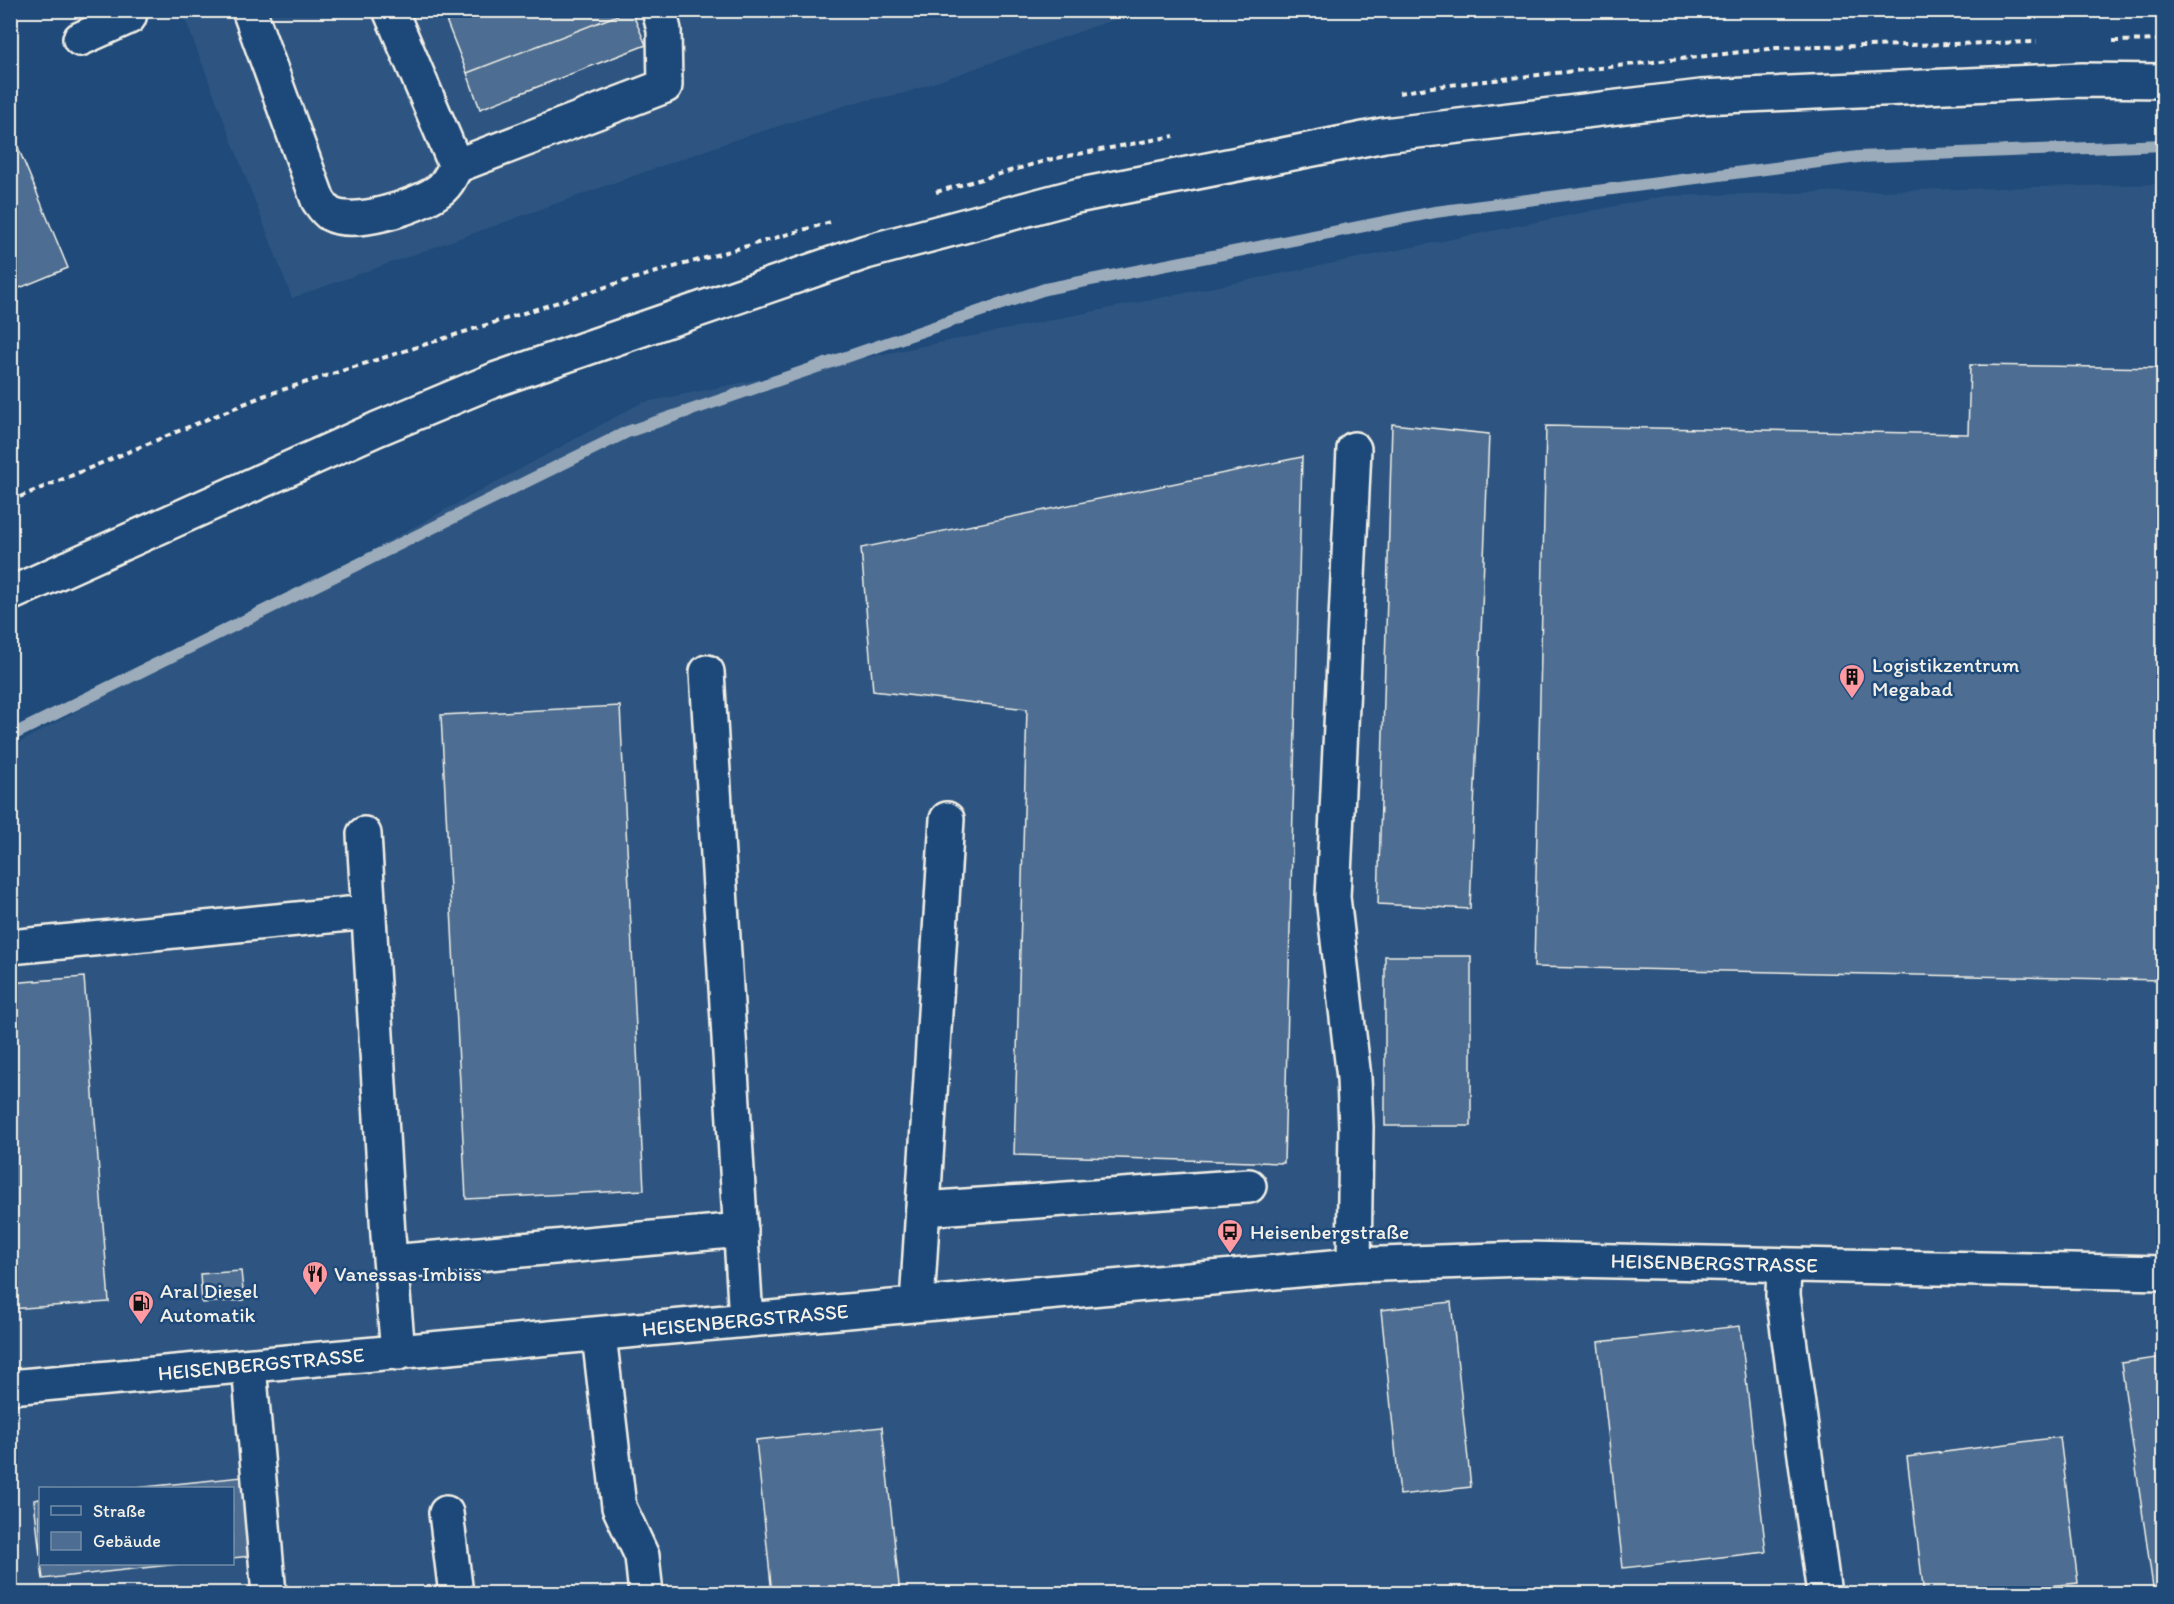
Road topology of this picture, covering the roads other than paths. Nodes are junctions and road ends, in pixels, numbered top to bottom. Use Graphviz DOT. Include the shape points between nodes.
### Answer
graph roads {
  1 [pos="131,10"];
  2 [pos="249,10"];
  3 [pos="390,10"];
  4 [pos="659,10"];
  5 [pos="80,39"];
  6 [pos="2163,81"];
  7 [pos="456,166"];
  8 [pos="1354,449"];
  9 [pos="10,594"];
  10 [pos="707,672"];
  11 [pos="947,819"];
  12 [pos="364,834"];
  13 [pos="369,912"];
  14 [pos="10,947"];
  15 [pos="1249,1185"];
  16 [pos="923,1209"];
  17 [pos="741,1230"];
  18 [pos="391,1262"];
  19 [pos="1354,1265"];
  20 [pos="1784,1265"];
  21 [pos="2163,1273"];
  22 [pos="917,1304"];
  23 [pos="746,1320"];
  24 [pos="599,1335"];
  25 [pos="398,1353"];
  26 [pos="249,1366"];
  27 [pos="10,1387"];
  28 [pos="446,1513"];
  29 [pos="269,1593"];
  30 [pos="456,1593"];
  31 [pos="646,1593"];
  32 [pos="1824,1593"];
  1 -- 5 [label="street" via="129,16"];
  2 -- 7 [label="street" via="318,200 329,213 350,218 376,216 416,202 447,184"];
  3 -- 7 [label="street"];
  4 -- 7 [label="street" via="664,30 666,86"];
  6 -- 9 [label="street" via="2082,80 1701,97 1384,135 1076,196 866,252 497,379"];
  8 -- 19 [label="street" via="1333,897 1354,1088"];
  10 -- 17 [label="street"];
  11 -- 16 [label="street"];
  12 -- 13 [label="street"];
  13 -- 14 [label="street"];
  13 -- 18 [label="street"];
  15 -- 16 [label="street"];
  16 -- 22 [label="street"];
  17 -- 18 [label="street"];
  17 -- 23 [label="street"];
  18 -- 25 [label="street"];
  19 -- 20 [label="street, HEISENBERGSTRASSE" via="1525,1259"];
  19 -- 22 [label="street, HEISENBERGSTRASSE"];
  20 -- 21 [label="street, HEISENBERGSTRASSE"];
  20 -- 32 [label="street" via="1783,1295"];
  22 -- 23 [label="street, HEISENBERGSTRASSE"];
  23 -- 24 [label="street, HEISENBERGSTRASSE"];
  24 -- 25 [label="street, HEISENBERGSTRASSE"];
  24 -- 31 [label="street" via="619,1507 642,1556"];
  25 -- 26 [label="street, HEISENBERGSTRASSE"];
  26 -- 27 [label="street, HEISENBERGSTRASSE"];
  26 -- 29 [label="street"];
  28 -- 30 [label="street"];
}
